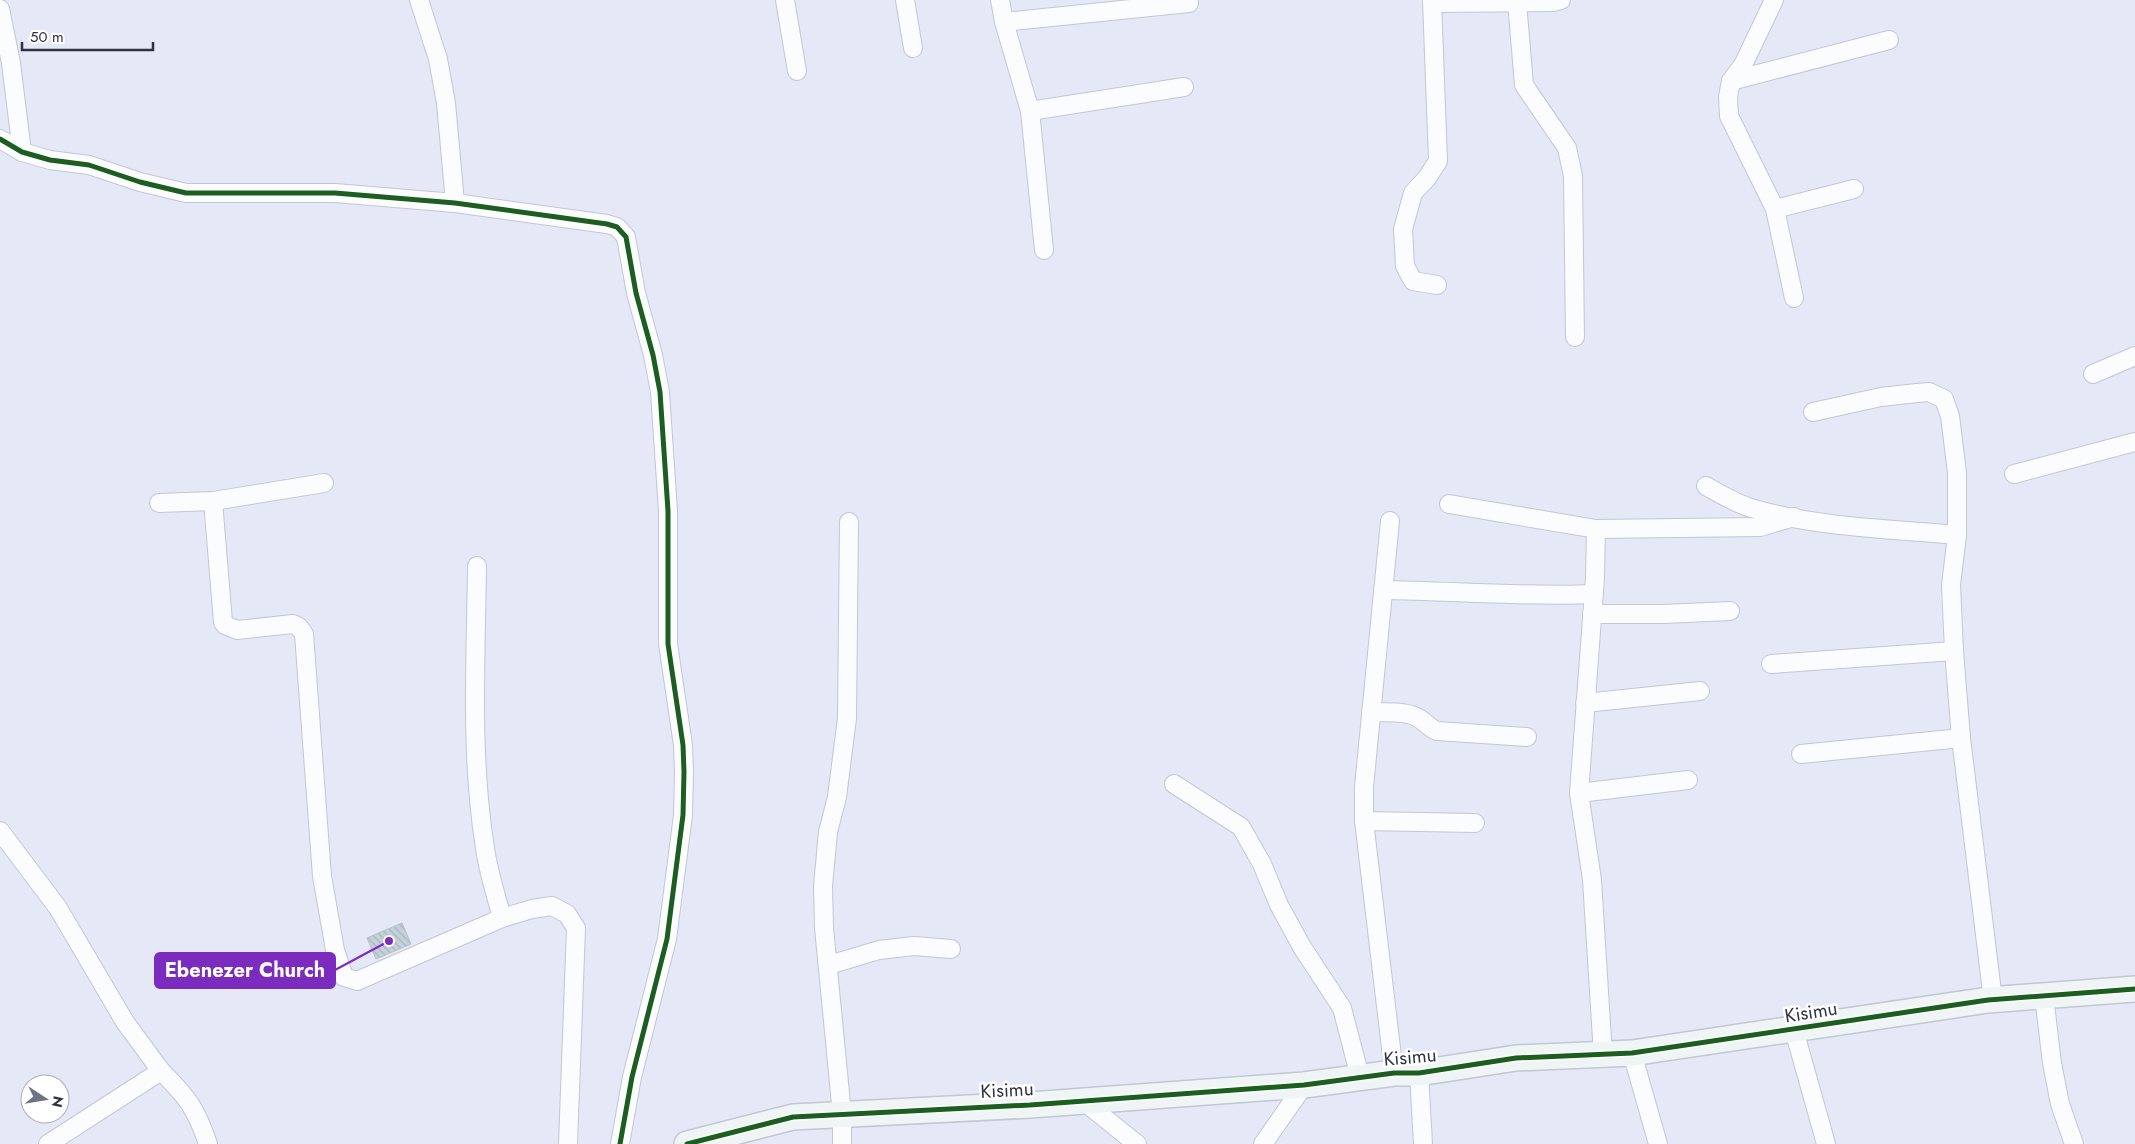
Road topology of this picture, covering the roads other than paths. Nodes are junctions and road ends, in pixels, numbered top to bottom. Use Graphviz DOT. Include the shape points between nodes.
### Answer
graph roads {
  1 [pos="419,0"];
  2 [pos="785,0"];
  3 [pos="905,0"];
  4 [pos="1000,0"];
  5 [pos="1561,0"];
  6 [pos="1774,0"];
  7 [pos="1432,2"];
  8 [pos="1517,2"];
  9 [pos="1189,4"];
  10 [pos="0,9"];
  11 [pos="1004,22"];
  12 [pos="1889,40"];
  13 [pos="912,48"];
  14 [pos="797,71"];
  15 [pos="1731,81"];
  16 [pos="1184,87"];
  17 [pos="1030,111"];
  18 [pos="0,139"];
  19 [pos="22,152"];
  20 [pos="1854,189"];
  21 [pos="455,203"];
  22 [pos="1775,209"];
  23 [pos="1044,250"];
  24 [pos="1437,285"];
  25 [pos="1794,298"];
  26 [pos="1575,337"];
  27 [pos="2135,356"];
  28 [pos="2093,374"];
  29 [pos="1813,412"];
  30 [pos="2135,442"];
  31 [pos="2014,474"];
  32 [pos="324,483"];
  33 [pos="1706,486"];
  34 [pos="214,501"];
  35 [pos="159,503"];
  36 [pos="1449,504"];
  37 [pos="1794,517"];
  38 [pos="1390,521"];
  39 [pos="849,522"];
  40 [pos="1596,528"];
  41 [pos="1957,535"];
  42 [pos="478,566"];
  43 [pos="1383,590"];
  44 [pos="1594,594"];
  45 [pos="1730,611"];
  46 [pos="1592,614"];
  47 [pos="1954,651"];
  48 [pos="1771,664"];
  49 [pos="1700,691"];
  50 [pos="1585,703"];
  51 [pos="1371,712"];
  52 [pos="1528,737"];
  53 [pos="1961,738"];
  54 [pos="1801,754"];
  55 [pos="1688,780"];
  56 [pos="1174,784"];
  57 [pos="1578,793"];
  58 [pos="1364,821"];
  59 [pos="1475,823"];
  60 [pos="0,831"];
  61 [pos="502,918"];
  62 [pos="951,949"];
  63 [pos="829,965"];
  64 [pos="2135,989"];
  65 [pos="2044,996"];
  66 [pos="1993,1000"];
  67 [pos="1794,1030"];
  68 [pos="1632,1053"];
  69 [pos="1603,1055"];
  70 [pos="161,1071"];
  71 [pos="1394,1073"];
  72 [pos="1419,1073"];
  73 [pos="1360,1077"];
  74 [pos="1304,1085"];
  75 [pos="1082,1100"];
  76 [pos="842,1114"];
  77 [pos="48,1144"];
  78 [pos="208,1144"];
  79 [pos="568,1144"];
  80 [pos="620,1144"];
  81 [pos="687,1144"];
  82 [pos="842,1144"];
  83 [pos="1137,1144"];
  84 [pos="1263,1144"];
  85 [pos="1423,1144"];
  86 [pos="1658,1144"];
  87 [pos="1826,1144"];
  88 [pos="2074,1144"];
  1 -- 21 [label="street" via="438,59 446,103"];
  2 -- 14 [label="street"];
  3 -- 13 [label="street"];
  4 -- 11 [label="street"];
  5 -- 8 [label="street"];
  6 -- 15 [label="street" via="1743,65"];
  7 -- 8 [label="street"];
  7 -- 24 [label="street" via="1438,161 1413,193 1403,229 1406,266 1413,281"];
  8 -- 26 [label="street" via="1524,85 1567,148 1572,176"];
  9 -- 11 [label="street"];
  10 -- 19 [label="street" via="11,63"];
  11 -- 17 [label="street"];
  12 -- 15 [label="street"];
  15 -- 22 [label="street" via="1729,116"];
  16 -- 17 [label="street"];
  17 -- 23 [label="street"];
  18 -- 19 [label="street"];
  19 -- 21 [label="street" via="50,160 89,165 186,193 335,193"];
  20 -- 22 [label="street"];
  21 -- 80 [label="street" via="617,227 626,237 636,293 654,354 668,511 668,644 683,745 683,798 667,939 632,1077"];
  22 -- 25 [label="street"];
  27 -- 28 [label="street"];
  29 -- 41 [label="street" via="1881,397 1917,393 1929,392 1944,399 1950,416 1957,474"];
  30 -- 31 [label="street"];
  32 -- 34 [label="street"];
  33 -- 37 [label="street" via="1750,508"];
  34 -- 35 [label="street"];
  34 -- 61 [label="street" via="225,625 237,630 292,624 304,634 322,876 335,950 344,977 356,981"];
  36 -- 40 [label="street"];
  37 -- 40 [label="street" via="1760,527"];
  37 -- 41 [label="street"];
  38 -- 43 [label="street"];
  39 -- 63 [label="street" via="847,718 824,870 824,928"];
  40 -- 44 [label="street"];
  41 -- 47 [label="street" via="1951,586"];
  42 -- 61 [label="street" via="475,719 478,796 485,849"];
  43 -- 44 [label="street" via="1549,596"];
  43 -- 51 [label="street"];
  44 -- 46 [label="street"];
  45 -- 46 [label="street"];
  46 -- 50 [label="street"];
  47 -- 48 [label="street"];
  47 -- 53 [label="street"];
  49 -- 50 [label="street"];
  50 -- 57 [label="street"];
  51 -- 52 [label="street" via="1406,714 1437,731"];
  51 -- 58 [label="street"];
  53 -- 54 [label="street"];
  53 -- 66 [label="street"];
  55 -- 57 [label="street"];
  56 -- 73 [label="street" via="1241,827 1302,947 1342,1008"];
  57 -- 69 [label="street" via="1592,880"];
  58 -- 59 [label="street"];
  58 -- 71 [label="street"];
  60 -- 70 [label="street" via="58,908 125,1022"];
  61 -- 79 [label="street" via="552,906 567,914 576,928"];
  62 -- 63 [label="street" via="914,946 879,950"];
  63 -- 76 [label="street"];
  64 -- 65 [label="street, Kisimu"];
  65 -- 66 [label="street, Kisimu"];
  65 -- 88 [label="street" via="2060,1104"];
  66 -- 67 [label="street, Kisimu"];
  67 -- 68 [label="street, Kisimu"];
  67 -- 87 [label="street"];
  68 -- 69 [label="street, Kisimu"];
  68 -- 86 [label="street"];
  69 -- 72 [label="street, Kisimu" via="1516,1058"];
  70 -- 77 [label="street"];
  70 -- 78 [label="street" via="186,1096 200,1120"];
  71 -- 72 [label="street, Kisimu"];
  71 -- 73 [label="street, Kisimu"];
  72 -- 85 [label="street"];
  73 -- 74 [label="street, Kisimu"];
  74 -- 75 [label="street, Kisimu"];
  74 -- 84 [label="street"];
  75 -- 76 [label="street, Kisimu"];
  75 -- 83 [label="street"];
  76 -- 81 [label="street, Kisimu" via="794,1118"];
  76 -- 82 [label="street"];
}
